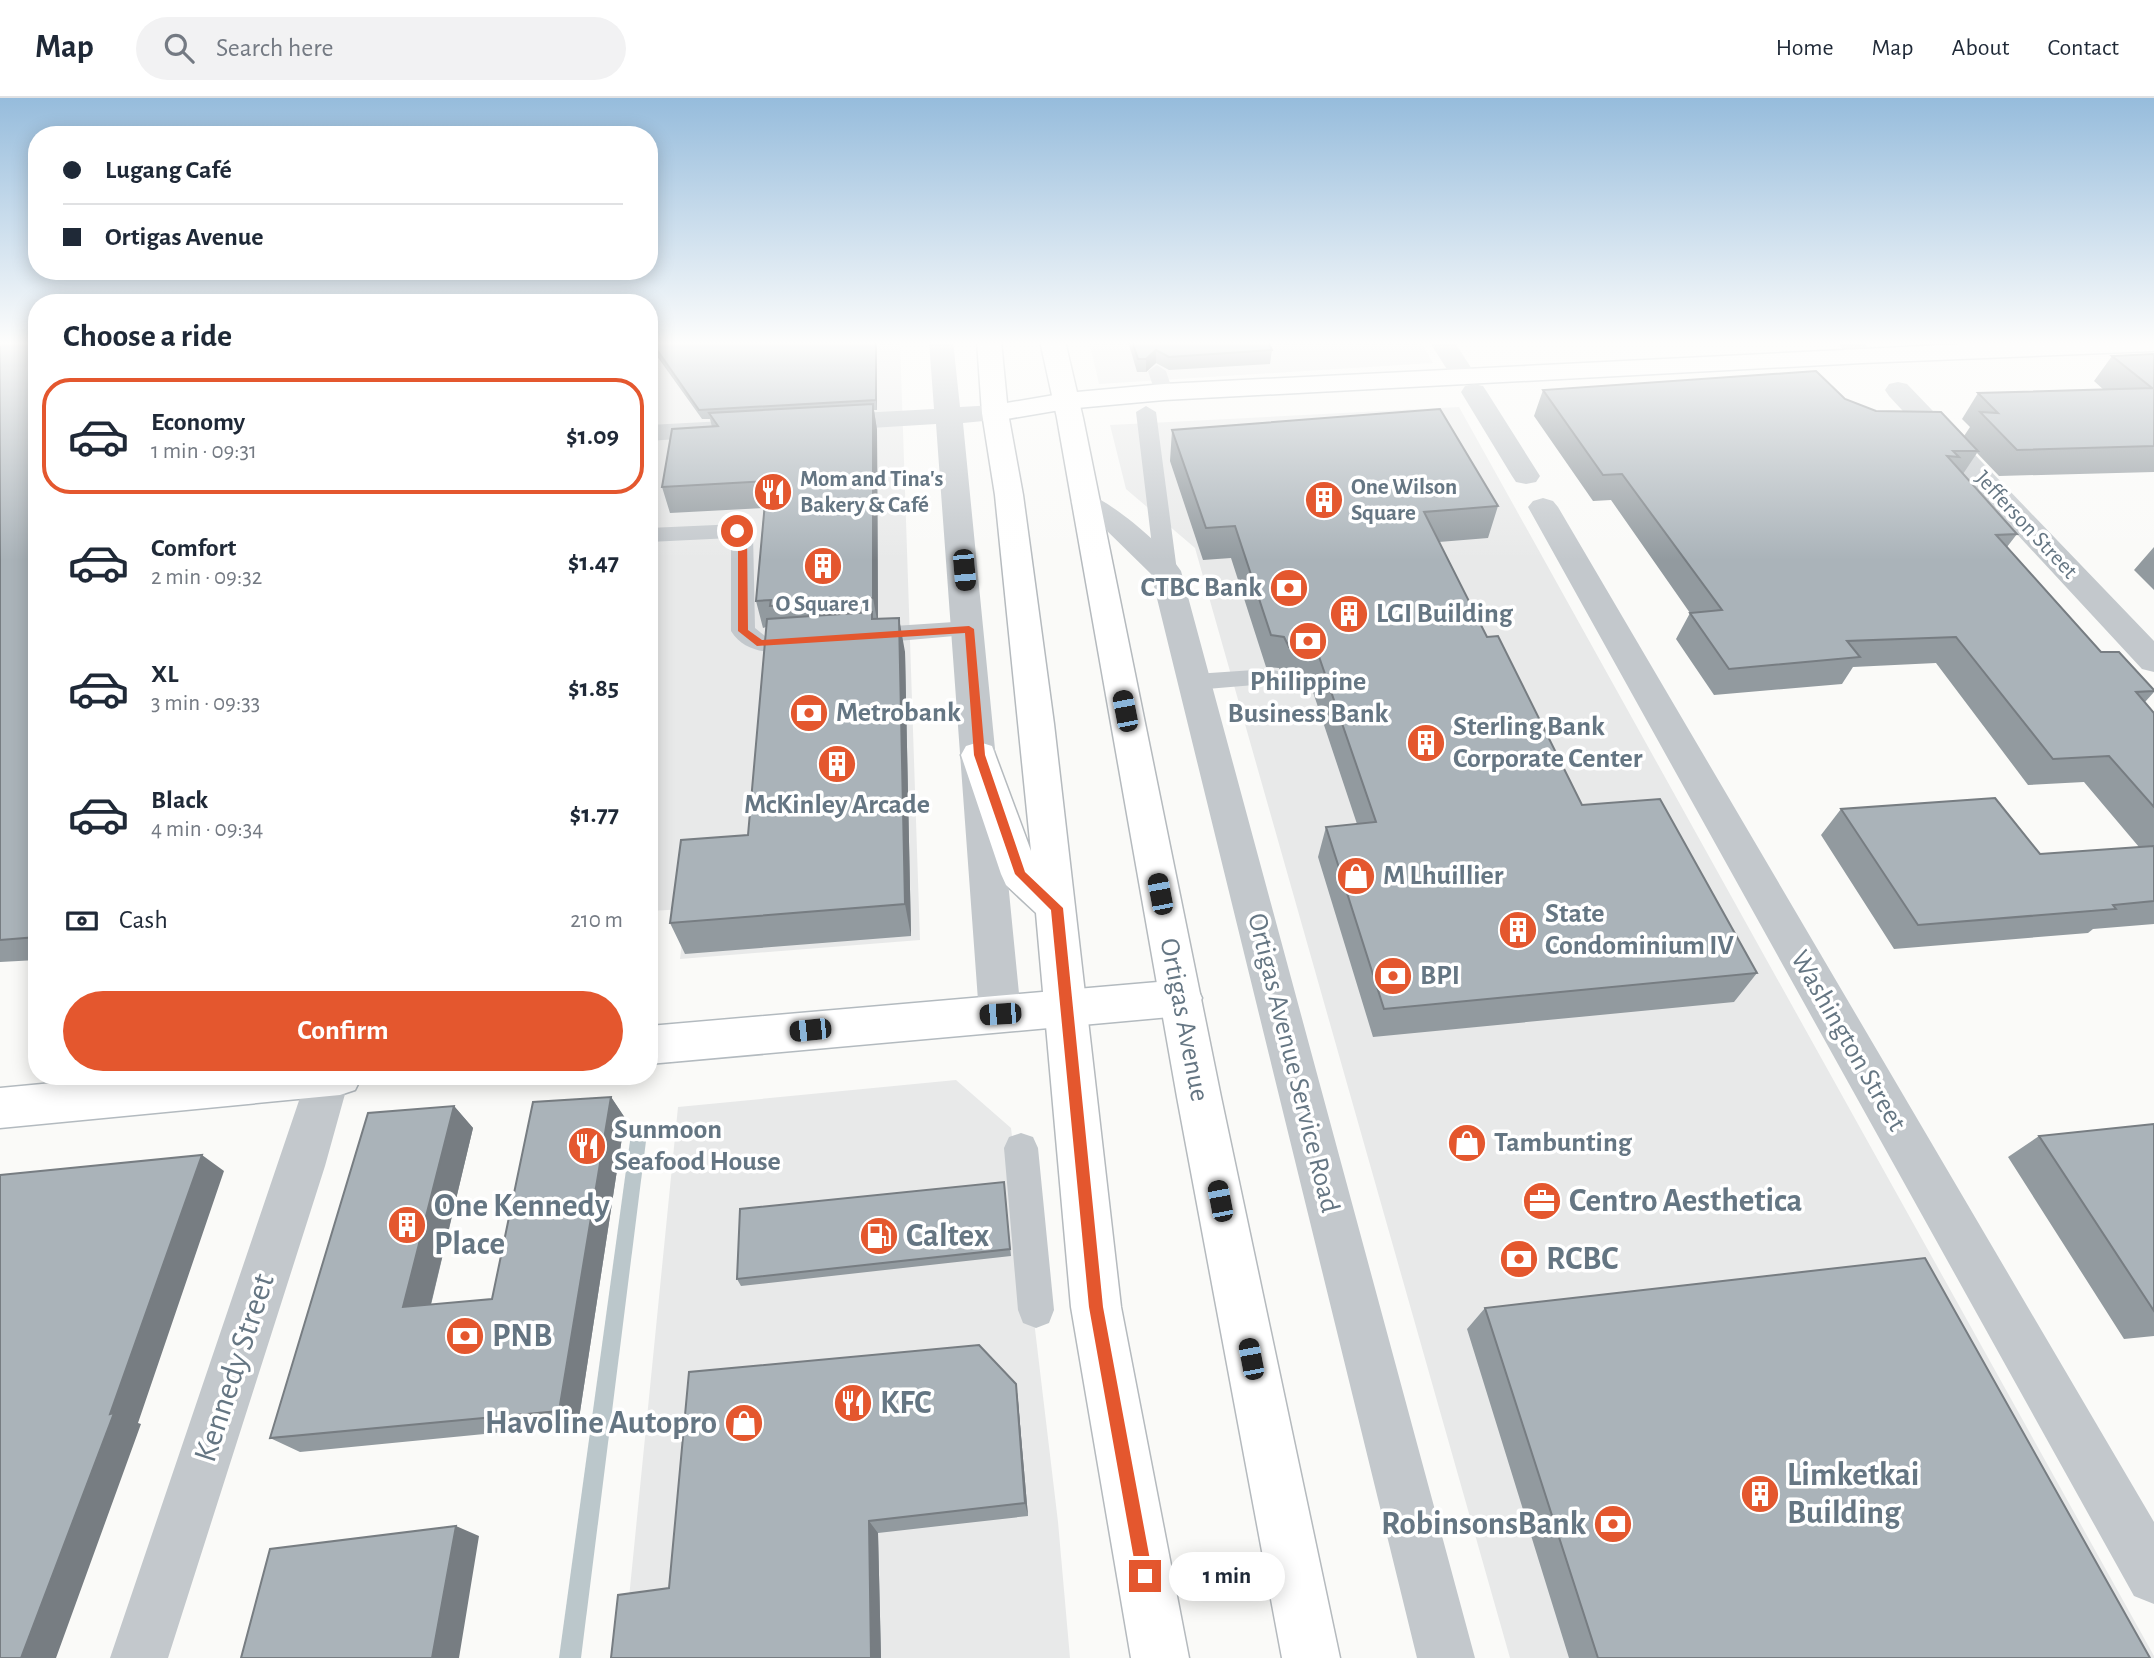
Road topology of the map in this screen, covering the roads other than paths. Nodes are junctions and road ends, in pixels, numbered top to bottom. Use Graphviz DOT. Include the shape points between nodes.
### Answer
graph roads {
  1 [pos="995,413"];
  2 [pos="982,414"];
  3 [pos="1069,414"];
  4 [pos="1146,414"];
  5 [pos="1487,414"];
  6 [pos="1920,414"];
  7 [pos="948,416"];
  8 [pos="798,424"];
  9 [pos="746,427"];
  10 [pos="658,432"];
  11 [pos="1085,502"];
  12 [pos="658,535"];
  13 [pos="1166,571"];
  14 [pos="969,629"];
  15 [pos="2154,661"];
  16 [pos="1269,677"];
  17 [pos="1195,682"];
  18 [pos="979,755"];
  19 [pos="1057,908"];
  20 [pos="1181,998"];
  21 [pos="1068,1007"];
  22 [pos="1000,1014"];
  23 [pos="658,1044"];
  24 [pos="248,1085"];
  25 [pos="331,1085"];
  26 [pos="0,1108"];
  27 [pos="1021,1148"];
  28 [pos="1037,1310"];
  29 [pos="2154,1576"];
  30 [pos="139,1658"];
  31 [pos="1160,1658"];
  32 [pos="1311,1658"];
  33 [pos="1446,1658"];
  1 -- 19 [label="main road" via="1009,495"];
  2 -- 7 [label="street"];
  3 -- 11 [label="main road, Ortigas Avenue"];
  4 -- 13 [label="lane"];
  5 -- 29 [label="street, Washington Street"];
  6 -- 15 [label="street, Jefferson Street"];
  7 -- 8 [label="street"];
  7 -- 14 [label="street"];
  9 -- 10 [label="street"];
  11 -- 13 [label="street" via="1111,519"];
  11 -- 20 [label="main road, Ortigas Avenue"];
  12 -- 14 [label="lane" via="742,533 743,631 760,644"];
  13 -- 17 [label="street, Ortigas Avenue Service Road"];
  14 -- 18 [label="street"];
  16 -- 17 [label="lane"];
  17 -- 33 [label="street, Ortigas Avenue Service Road"];
  18 -- 19 [label="main road" via="1020,874"];
  18 -- 22 [label="street"];
  19 -- 21 [label="main road"];
  20 -- 21 [label="main road"];
  20 -- 32 [label="main road, Ortigas Avenue"];
  21 -- 22 [label="main road"];
  21 -- 31 [label="main road" via="1096,1307"];
  22 -- 23 [label="main road"];
  24 -- 26 [label="main road"];
  25 -- 30 [label="street, Kennedy Street"];
  27 -- 28 [label="lane"];
}
